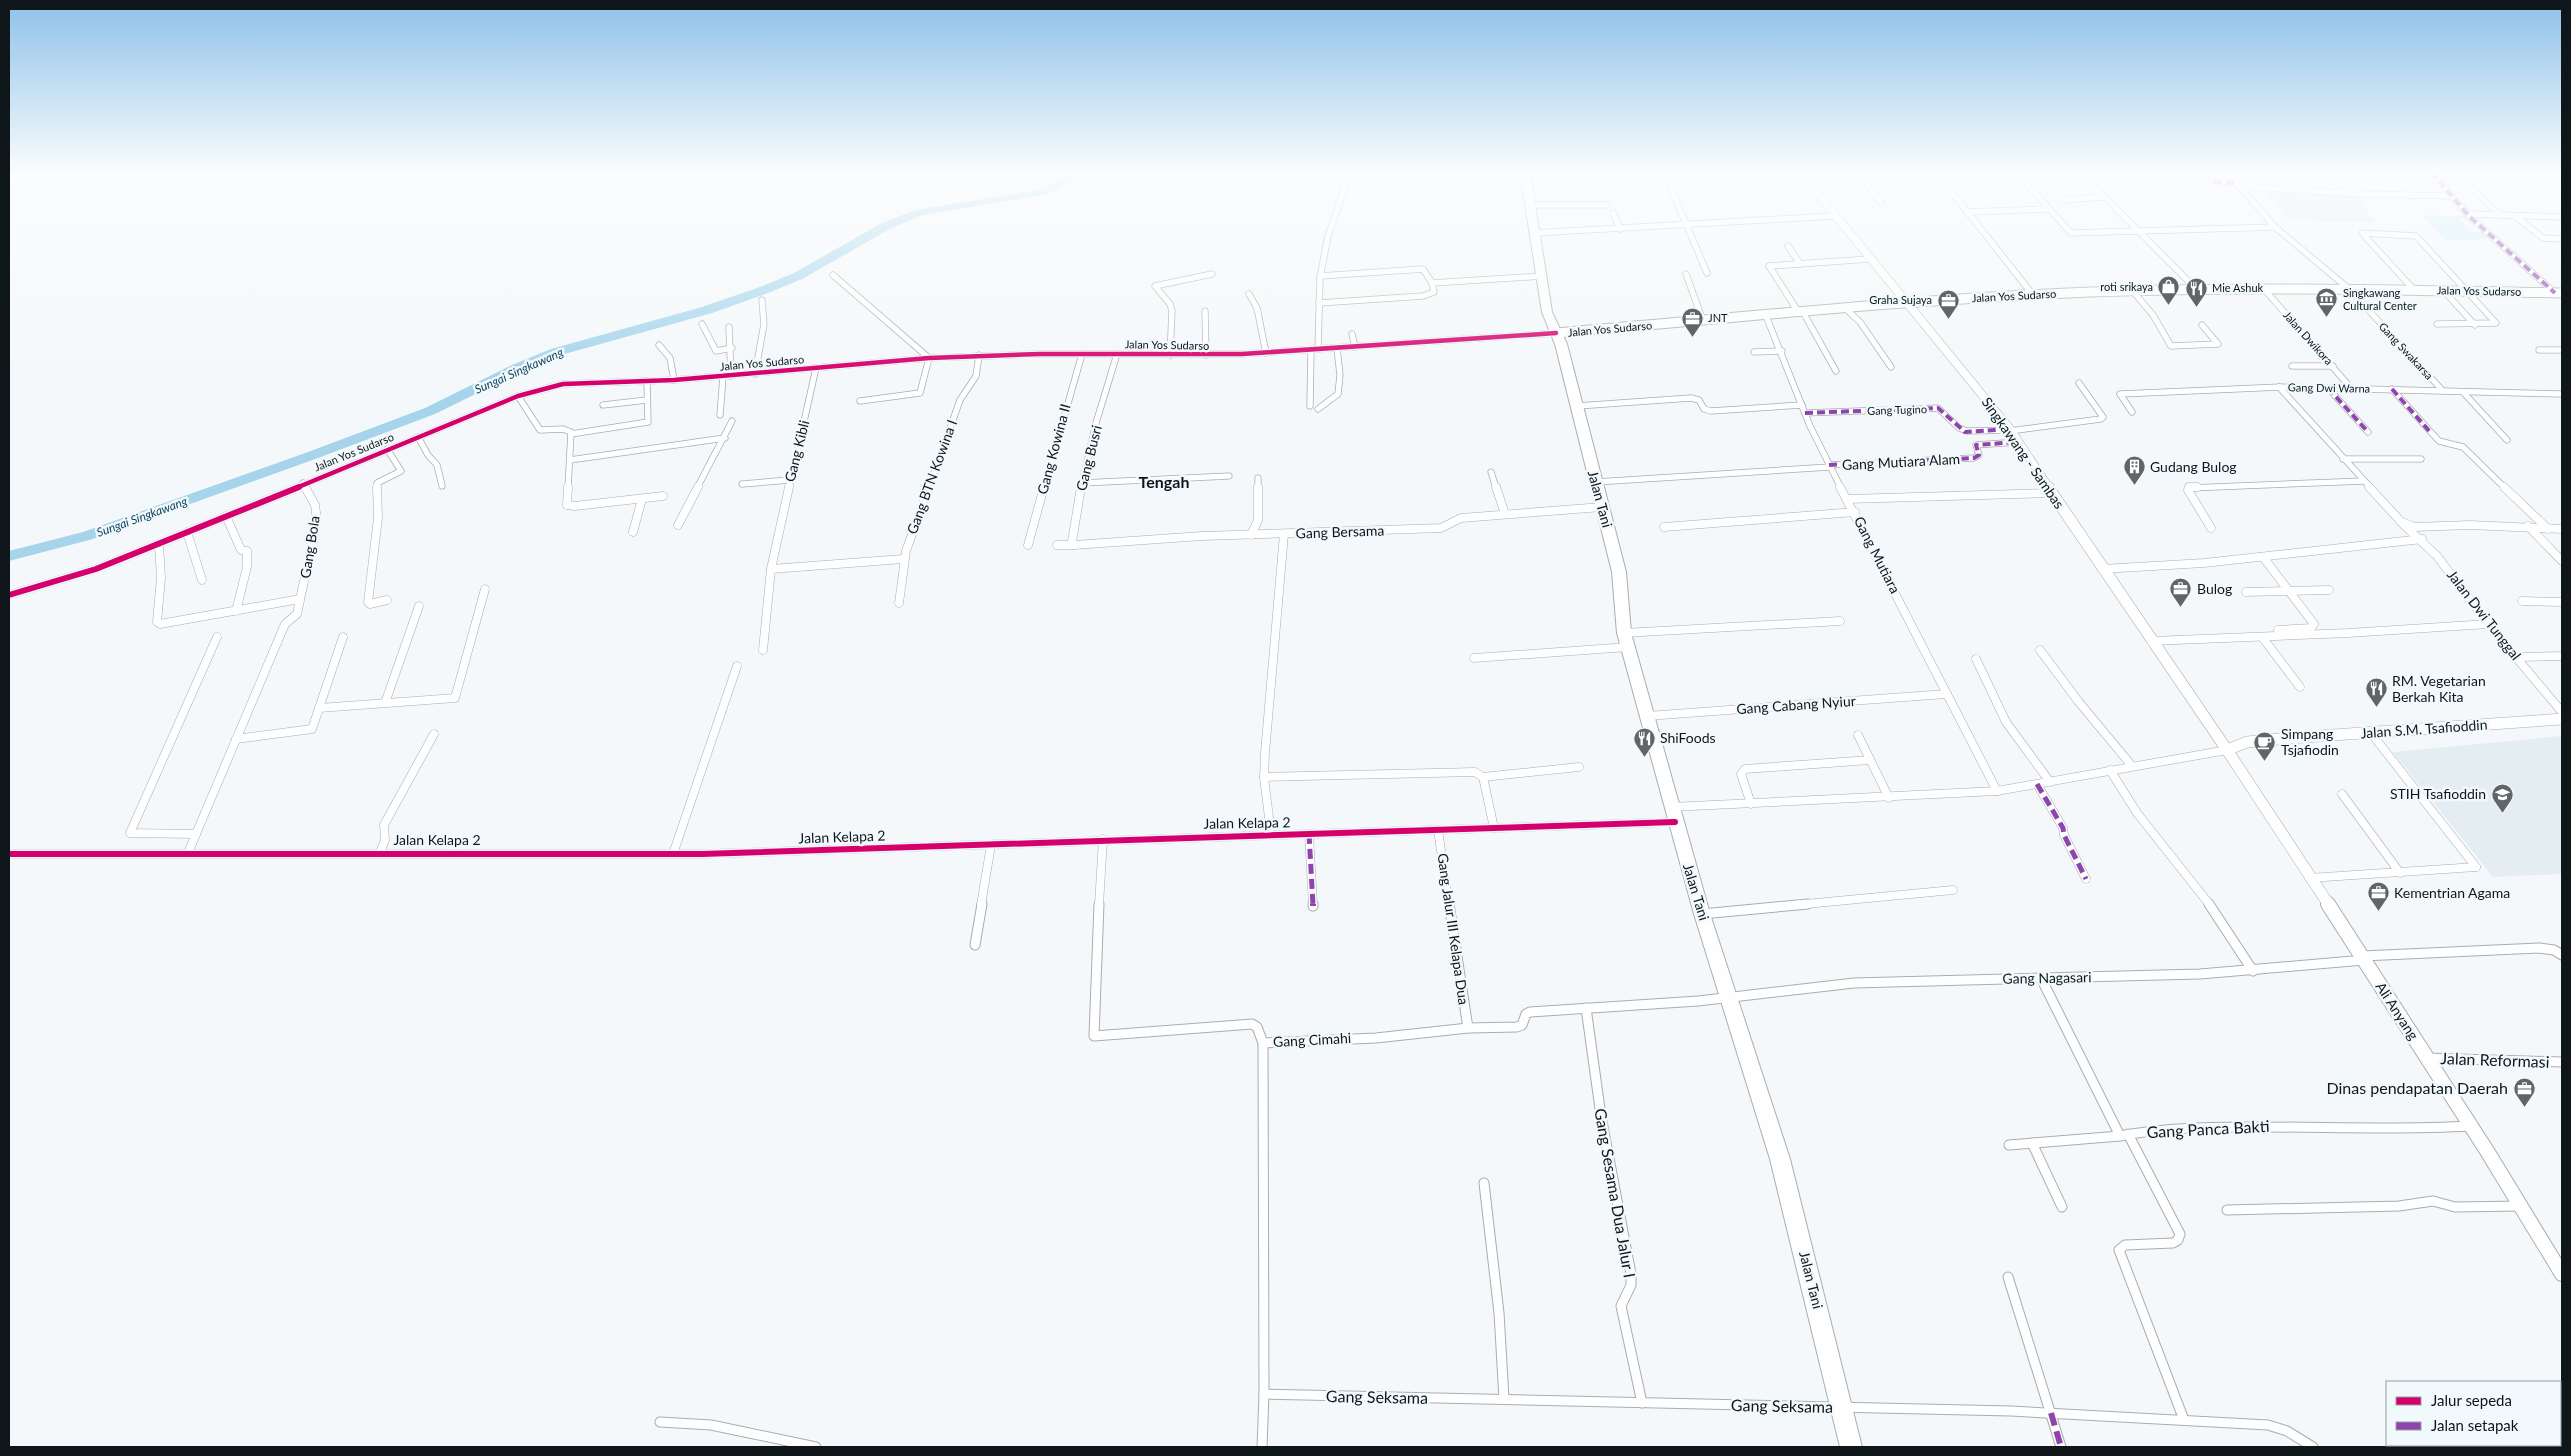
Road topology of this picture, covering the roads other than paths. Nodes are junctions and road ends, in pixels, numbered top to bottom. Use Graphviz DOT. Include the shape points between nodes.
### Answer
graph roads {
  1 [pos="1327,240"];
  2 [pos="1535,240"];
  3 [pos="1692,240"];
  4 [pos="1854,240"];
  5 [pos="1989,240"];
  6 [pos="2146,240"];
  7 [pos="2289,240"];
  8 [pos="2368,240"];
  9 [pos="2420,240"];
  10 [pos="2498,240"];
  11 [pos="1788,246"];
  12 [pos="1870,259"];
  13 [pos="1800,264"];
  14 [pos="1212,274"];
  15 [pos="1686,274"];
  16 [pos="1707,274"];
  17 [pos="832,275"];
  18 [pos="1320,276"];
  19 [pos="1542,276"];
  20 [pos="1432,283"];
  21 [pos="2264,289"];
  22 [pos="2348,289"];
  23 [pos="2132,290"];
  24 [pos="2196,290"];
  25 [pos="2414,290"];
  26 [pos="2442,290"];
  27 [pos="2466,290"];
  28 [pos="2558,293"];
  29 [pos="1249,294"];
  30 [pos="2033,295"];
  31 [pos="762,300"];
  32 [pos="1319,303"];
  33 [pos="1906,303"];
  34 [pos="1845,308"];
  35 [pos="1204,311"];
  36 [pos="1801,312"];
  37 [pos="1766,316"];
  38 [pos="1703,321"];
  39 [pos="702,324"];
  40 [pos="2202,324"];
  41 [pos="2437,324"];
  42 [pos="2475,324"];
  43 [pos="730,327"];
  44 [pos="1556,333"];
  45 [pos="1352,334"];
  46 [pos="659,345"];
  47 [pos="1355,347"];
  48 [pos="732,348"];
  49 [pos="1337,348"];
  50 [pos="1318,349"];
  51 [pos="1311,350"];
  52 [pos="2539,350"];
  53 [pos="2562,350"];
  54 [pos="1782,351"];
  55 [pos="1754,352"];
  56 [pos="1266,353"];
  57 [pos="1082,354"];
  58 [pos="1117,354"];
  59 [pos="979,355"];
  60 [pos="1170,355"];
  61 [pos="1206,355"];
  62 [pos="929,358"];
  63 [pos="2292,366"];
  64 [pos="2333,366"];
  65 [pos="1892,367"];
  66 [pos="816,368"];
  67 [pos="1836,371"];
  68 [pos="755,374"];
  69 [pos="731,376"];
  70 [pos="723,377"];
  71 [pos="674,380"];
  72 [pos="646,381"];
  73 [pos="2079,384"];
  74 [pos="2279,387"];
  75 [pos="2328,388"];
  76 [pos="2351,388"];
  77 [pos="2392,389"];
  78 [pos="2443,391"];
  79 [pos="2463,392"];
  80 [pos="2562,394"];
  81 [pos="518,396"];
  82 [pos="647,400"];
  83 [pos="860,401"];
  84 [pos="603,405"];
  85 [pos="1802,405"];
  86 [pos="1310,406"];
  87 [pos="1577,406"];
  88 [pos="1318,409"];
  89 [pos="2132,412"];
  90 [pos="1805,413"];
  91 [pos="720,415"];
  92 [pos="732,421"];
  93 [pos="2010,429"];
  94 [pos="2368,432"];
  95 [pos="571,434"];
  96 [pos="418,437"];
  97 [pos="725,438"];
  98 [pos="2507,440"];
  99 [pos="2018,442"];
  100 [pos="387,449"];
  101 [pos="2343,458"];
  102 [pos="2421,458"];
  103 [pos="570,460"];
  104 [pos="1829,466"];
  105 [pos="1491,472"];
  106 [pos="1228,476"];
  107 [pos="1258,478"];
  108 [pos="790,480"];
  109 [pos="2364,481"];
  110 [pos="1596,482"];
  111 [pos="303,483"];
  112 [pos="1082,483"];
  113 [pos="742,484"];
  114 [pos="442,486"];
  115 [pos="2053,493"];
  116 [pos="663,496"];
  117 [pos="642,498"];
  118 [pos="1848,499"];
  119 [pos="1602,507"];
  120 [pos="1855,512"];
  121 [pos="1505,514"];
  122 [pos="226,516"];
  123 [pos="2402,522"];
  124 [pos="678,525"];
  125 [pos="2528,526"];
  126 [pos="1664,527"];
  127 [pos="2414,527"];
  128 [pos="2211,528"];
  129 [pos="2548,529"];
  130 [pos="2562,529"];
  131 [pos="187,532"];
  132 [pos="633,532"];
  133 [pos="1284,534"];
  134 [pos="1251,535"];
  135 [pos="2421,538"];
  136 [pos="159,544"];
  137 [pos="1028,545"];
  138 [pos="1056,545"];
  139 [pos="1074,545"];
  140 [pos="2262,557"];
  141 [pos="903,559"];
  142 [pos="2562,561"];
  143 [pos="771,569"];
  144 [pos="2102,570"];
  145 [pos="202,580"];
  146 [pos="484,589"];
  147 [pos="2287,590"];
  148 [pos="2330,590"];
  149 [pos="2246,592"];
  150 [pos="9,595"];
  151 [pos="300,599"];
  152 [pos="387,600"];
  153 [pos="2522,601"];
  154 [pos="2562,602"];
  155 [pos="899,603"];
  156 [pos="419,606"];
  157 [pos="236,611"];
  158 [pos="1840,621"];
  159 [pos="2488,624"];
  160 [pos="2278,630"];
  161 [pos="217,637"];
  162 [pos="343,637"];
  163 [pos="2262,637"];
  164 [pos="1626,640"];
  165 [pos="2151,641"];
  166 [pos="763,650"];
  167 [pos="2040,650"];
  168 [pos="2562,656"];
  169 [pos="2516,657"];
  170 [pos="1474,658"];
  171 [pos="1976,658"];
  172 [pos="737,666"];
  173 [pos="2300,687"];
  174 [pos="1946,694"];
  175 [pos="385,703"];
  176 [pos="319,708"];
  177 [pos="2562,712"];
  178 [pos="1647,716"];
  179 [pos="2562,719"];
  180 [pos="2371,732"];
  181 [pos="434,734"];
  182 [pos="1858,735"];
  183 [pos="236,739"];
  184 [pos="2227,750"];
  185 [pos="1870,760"];
  186 [pos="2132,766"];
  187 [pos="1579,767"];
  188 [pos="2110,770"];
  189 [pos="1264,777"];
  190 [pos="1483,777"];
  191 [pos="2050,782"];
  192 [pos="2037,784"];
  193 [pos="1997,791"];
  194 [pos="2342,794"];
  195 [pos="1889,798"];
  196 [pos="1751,804"];
  197 [pos="1673,814"];
  198 [pos="1494,828"];
  199 [pos="1438,830"];
  200 [pos="1271,834"];
  201 [pos="1308,834"];
  202 [pos="1103,839"];
  203 [pos="192,842"];
  204 [pos="991,845"];
  205 [pos="380,852"];
  206 [pos="9,854"];
  207 [pos="673,854"];
  208 [pos="2400,873"];
  209 [pos="2310,878"];
  210 [pos="2086,879"];
  211 [pos="1953,890"];
  212 [pos="1313,906"];
  213 [pos="1702,914"];
  214 [pos="975,945"];
  215 [pos="2562,955"];
  216 [pos="2363,958"];
  217 [pos="2253,971"];
  218 [pos="2041,978"];
  219 [pos="1730,997"];
  220 [pos="1586,1008"];
  221 [pos="1468,1028"];
  222 [pos="1263,1043"];
  223 [pos="2427,1058"];
  224 [pos="2562,1062"];
  225 [pos="2471,1126"];
  226 [pos="2124,1135"];
  227 [pos="2032,1143"];
  228 [pos="2009,1145"];
  229 [pos="1484,1183"];
  230 [pos="2521,1206"];
  231 [pos="2062,1207"];
  232 [pos="2227,1210"];
  233 [pos="2562,1274"];
  234 [pos="2008,1277"];
  235 [pos="1264,1394"];
  236 [pos="1504,1399"];
  237 [pos="1642,1403"];
  238 [pos="1842,1407"];
  239 [pos="2051,1413"];
  240 [pos="2184,1420"];
  241 [pos="660,1422"];
  242 [pos="803,1446"];
  243 [pos="816,1447"];
  244 [pos="1262,1447"];
  245 [pos="1851,1447"];
  246 [pos="2061,1447"];
  247 [pos="2313,1447"];
  1 -- 18 [label="street"];
  2 -- 19 [label="highway, Jalan Tani"];
  3 -- 16 [label="street"];
  4 -- 12 [label="street, Singkawang - Sambas"];
  5 -- 30 [label="street"];
  6 -- 24 [label="street"];
  7 -- 22 [label="street, Gang Swakarsa"];
  8 -- 25 [label="street"];
  9 -- 27 [label="street"];
  10 -- 28 [label="street"];
  11 -- 13 [label="street"];
  12 -- 13 [label="street"];
  12 -- 33 [label="street, Singkawang - Sambas"];
  13 -- 36 [label="street" via="1769,266"];
  14 -- 60 [label="street" via="1155,286 1172,308"];
  15 -- 38 [label="street"];
  17 -- 62 [label="street"];
  18 -- 20 [label="street" via="1420,269 1425,270"];
  18 -- 32 [label="street"];
  19 -- 20 [label="street"];
  19 -- 44 [label="highway, Jalan Tani" via="1547,312"];
  20 -- 32 [label="street" via="1434,292 1427,295"];
  21 -- 22 [label="main road, Jalan Yos Sudarso"];
  21 -- 24 [label="main road, Jalan Yos Sudarso"];
  21 -- 64 [label="street, Jalan Dwikora"];
  22 -- 25 [label="main road, Jalan Yos Sudarso"];
  22 -- 78 [label="street, Gang Swakarsa"];
  23 -- 24 [label="main road, Jalan Yos Sudarso"];
  23 -- 30 [label="main road, Jalan Yos Sudarso"];
  23 -- 40 [label="street" via="2153,315 2171,346 2218,344"];
  25 -- 26 [label="main road, Jalan Yos Sudarso"];
  26 -- 27 [label="main road, Jalan Yos Sudarso"];
  26 -- 42 [label="street"];
  27 -- 28 [label="main road, Jalan Yos Sudarso"];
  27 -- 42 [label="street" via="2496,323"];
  29 -- 56 [label="street" via="1261,322"];
  30 -- 33 [label="main road, Jalan Yos Sudarso"];
  31 -- 68 [label="street" via="764,324"];
  32 -- 50 [label="street"];
  33 -- 34 [label="main road, Jalan Yos Sudarso"];
  33 -- 93 [label="street, Singkawang - Sambas"];
  34 -- 36 [label="main road, Jalan Yos Sudarso"];
  34 -- 65 [label="street" via="1860,322"];
  35 -- 61 [label="street"];
  36 -- 37 [label="main road, Jalan Yos Sudarso"];
  36 -- 67 [label="street"];
  37 -- 38 [label="main road, Jalan Yos Sudarso"];
  37 -- 54 [label="street, Gang Mutiara"];
  38 -- 44 [label="main road, Jalan Yos Sudarso"];
  39 -- 48 [label="street" via="716,351"];
  41 -- 42 [label="street"];
  43 -- 48 [label="street"];
  44 -- 47 [label="street, Jalan Yos Sudarso"];
  44 -- 87 [label="highway, Jalan Tani"];
  45 -- 47 [label="street"];
  46 -- 71 [label="street" via="670,358"];
  47 -- 49 [label="street, Jalan Yos Sudarso"];
  48 -- 69 [label="street"];
  49 -- 50 [label="street, Jalan Yos Sudarso"];
  49 -- 88 [label="street" via="1338,394"];
  50 -- 51 [label="street, Jalan Yos Sudarso"];
  51 -- 56 [label="street, Jalan Yos Sudarso"];
  51 -- 86 [label="street"];
  52 -- 53 [label="street"];
  54 -- 55 [label="street"];
  54 -- 85 [label="street, Gang Mutiara"];
  56 -- 61 [label="street, Jalan Yos Sudarso"];
  57 -- 58 [label="street, Jalan Yos Sudarso"];
  57 -- 59 [label="street, Jalan Yos Sudarso"];
  57 -- 137 [label="street, Gang Kowina II"];
  58 -- 60 [label="street, Jalan Yos Sudarso"];
  58 -- 112 [label="street, Gang Busri"];
  59 -- 62 [label="street, Jalan Yos Sudarso"];
  59 -- 141 [label="street, Gang BTN Kowina I" via="976,376 960,400"];
  60 -- 61 [label="street, Jalan Yos Sudarso"];
  62 -- 66 [label="street, Jalan Yos Sudarso"];
  62 -- 83 [label="street" via="920,392 916,395"];
  63 -- 64 [label="street"];
  64 -- 76 [label="street, Jalan Dwikora"];
  66 -- 68 [label="street, Jalan Yos Sudarso"];
  66 -- 108 [label="street, Gang Kibli"];
  68 -- 69 [label="street, Jalan Yos Sudarso"];
  69 -- 70 [label="street, Jalan Yos Sudarso"];
  70 -- 71 [label="street, Jalan Yos Sudarso"];
  70 -- 91 [label="street"];
  71 -- 72 [label="street, Jalan Yos Sudarso"];
  72 -- 81 [label="street, Jalan Yos Sudarso" via="562,384 545,386"];
  72 -- 82 [label="street"];
  73 -- 93 [label="street, Gang Tugino" via="2102,419"];
  74 -- 75 [label="street, Gang Dwi Warna"];
  74 -- 89 [label="street, Gang Dwi Warna" via="2120,394"];
  74 -- 101 [label="street, Jalan Dwi Tunggal"];
  75 -- 76 [label="street, Gang Dwi Warna"];
  75 -- 94 [label="street"];
  76 -- 77 [label="street, Gang Dwi Warna"];
  77 -- 78 [label="street, Gang Dwi Warna"];
  77 -- 129 [label="street" via="2439,441 2463,447"];
  78 -- 79 [label="street, Gang Dwi Warna"];
  79 -- 80 [label="street, Gang Dwi Warna"];
  79 -- 98 [label="street"];
  81 -- 95 [label="street" via="540,430 564,429"];
  81 -- 96 [label="street, Jalan Yos Sudarso"];
  82 -- 84 [label="street"];
  82 -- 95 [label="street" via="650,420 647,423"];
  85 -- 87 [label="street" via="1711,411 1704,408 1699,400 1691,398"];
  85 -- 90 [label="street, Gang Mutiara"];
  87 -- 110 [label="highway, Jalan Tani"];
  90 -- 93 [label="street, Gang Tugino" via="1938,408 1965,432"];
  90 -- 104 [label="street, Gang Mutiara"];
  92 -- 97 [label="street"];
  93 -- 99 [label="street, Singkawang - Sambas"];
  95 -- 103 [label="street"];
  96 -- 100 [label="street, Jalan Yos Sudarso"];
  96 -- 114 [label="street" via="437,465"];
  97 -- 103 [label="street"];
  97 -- 124 [label="street"];
  99 -- 104 [label="street, Gang Mutiara Alam" via="1976,445 1979,455 1974,458"];
  99 -- 115 [label="street, Singkawang - Sambas"];
  100 -- 111 [label="street, Jalan Yos Sudarso"];
  100 -- 152 [label="street" via="401,471 377,483 378,518 368,602"];
  101 -- 102 [label="street"];
  101 -- 109 [label="street, Jalan Dwi Tunggal"];
  103 -- 117 [label="street" via="567,505"];
  104 -- 110 [label="street"];
  104 -- 118 [label="street, Gang Mutiara"];
  105 -- 121 [label="street"];
  106 -- 112 [label="street"];
  107 -- 134 [label="street" via="1258,520"];
  108 -- 113 [label="street"];
  108 -- 143 [label="street, Gang Kibli"];
  109 -- 123 [label="street, Jalan Dwi Tunggal"];
  109 -- 128 [label="street" via="2189,487"];
  110 -- 119 [label="highway, Jalan Tani"];
  111 -- 122 [label="street, Jalan Yos Sudarso"];
  111 -- 151 [label="street, Gang Bola" via="315,505 317,520"];
  112 -- 139 [label="street, Gang Busri"];
  115 -- 118 [label="street"];
  115 -- 144 [label="street, Singkawang - Sambas"];
  116 -- 117 [label="street"];
  117 -- 132 [label="street"];
  118 -- 120 [label="street, Gang Mutiara"];
  119 -- 121 [label="street, Gang Bersama"];
  119 -- 164 [label="highway, Jalan Tani" via="1619,572"];
  120 -- 126 [label="street"];
  120 -- 174 [label="street, Gang Mutiara"];
  121 -- 133 [label="street, Gang Bersama" via="1461,518 1441,528"];
  122 -- 131 [label="street, Jalan Yos Sudarso"];
  122 -- 157 [label="street" via="241,550 247,551 247,567"];
  123 -- 127 [label="street, Jalan Dwi Tunggal"];
  123 -- 135 [label="street, Jalan Dwi Tunggal"];
  125 -- 127 [label="street, Jalan Dwi Tunggal" via="2441,524"];
  125 -- 129 [label="street, Jalan Dwi Tunggal"];
  125 -- 142 [label="street"];
  127 -- 135 [label="street"];
  129 -- 130 [label="street, Jalan Dwi Tunggal"];
  131 -- 136 [label="street, Jalan Yos Sudarso"];
  131 -- 145 [label="street"];
  133 -- 134 [label="street, Gang Bersama"];
  133 -- 189 [label="street"];
  134 -- 139 [label="street, Gang Bersama"];
  135 -- 140 [label="street"];
  135 -- 159 [label="street, Jalan Dwi Tunggal"];
  136 -- 150 [label="street, Jalan Yos Sudarso" via="96,569"];
  136 -- 157 [label="street" via="161,578 157,622"];
  138 -- 139 [label="street"];
  140 -- 144 [label="street"];
  140 -- 147 [label="street"];
  141 -- 143 [label="street"];
  141 -- 155 [label="street, Gang BTN Kowina I"];
  143 -- 166 [label="street, Gang Kibli"];
  144 -- 165 [label="street, Singkawang - Sambas"];
  146 -- 175 [label="street" via="455,698"];
  147 -- 148 [label="street"];
  147 -- 149 [label="street"];
  147 -- 160 [label="street" via="2314,626"];
  151 -- 157 [label="street"];
  151 -- 183 [label="street, Gang Bola" via="297,614 284,624"];
  153 -- 154 [label="street"];
  156 -- 175 [label="street"];
  158 -- 164 [label="street"];
  159 -- 163 [label="street"];
  159 -- 169 [label="street, Jalan Dwi Tunggal"];
  161 -- 203 [label="street" via="130,833"];
  162 -- 176 [label="street"];
  163 -- 165 [label="street"];
  163 -- 173 [label="street"];
  164 -- 170 [label="street"];
  164 -- 178 [label="highway, Jalan Tani"];
  165 -- 184 [label="street, Singkawang - Sambas"];
  167 -- 186 [label="street"];
  168 -- 169 [label="street"];
  169 -- 177 [label="street, Jalan Dwi Tunggal"];
  171 -- 191 [label="street" via="2006,722"];
  172 -- 207 [label="street"];
  174 -- 178 [label="street, Gang Cabang Nyiur"];
  174 -- 193 [label="street, Gang Mutiara"];
  175 -- 176 [label="street"];
  176 -- 183 [label="street" via="312,729"];
  178 -- 197 [label="highway, Jalan Tani"];
  179 -- 180 [label="street, Jalan S.M. Tsafioddin"];
  180 -- 184 [label="street, Jalan S.M. Tsafioddin" via="2247,742"];
  180 -- 208 [label="street" via="2476,867"];
  181 -- 205 [label="street" via="384,824 385,840"];
  182 -- 185 [label="street"];
  183 -- 203 [label="street"];
  184 -- 186 [label="street, Jalan Kelapa 2"];
  184 -- 209 [label="street, Ali Anyang"];
  185 -- 195 [label="street"];
  185 -- 196 [label="street" via="1745,769 1741,774"];
  186 -- 188 [label="street, Jalan Kelapa 2"];
  187 -- 190 [label="street"];
  188 -- 191 [label="street, Jalan Kelapa 2"];
  188 -- 217 [label="street" via="2138,813 2186,871"];
  189 -- 190 [label="street" via="1471,771"];
  189 -- 200 [label="street"];
  190 -- 198 [label="street"];
  191 -- 192 [label="street, Jalan Kelapa 2"];
  192 -- 193 [label="street, Jalan Kelapa 2"];
  192 -- 210 [label="street" via="2064,828 2064,835"];
  193 -- 195 [label="street, Jalan Kelapa 2"];
  194 -- 208 [label="street"];
  195 -- 196 [label="street, Jalan Kelapa 2"];
  196 -- 197 [label="street, Jalan Kelapa 2"];
  197 -- 198 [label="street, Jalan Kelapa 2"];
  197 -- 213 [label="highway, Jalan Tani"];
  198 -- 199 [label="street, Jalan Kelapa 2"];
  199 -- 201 [label="street, Jalan Kelapa 2"];
  199 -- 221 [label="street, Gang Jalur III Kelapa Dua"];
  200 -- 201 [label="street, Jalan Kelapa 2"];
  200 -- 202 [label="street, Jalan Kelapa 2"];
  201 -- 212 [label="street"];
  202 -- 204 [label="street, Jalan Kelapa 2"];
  202 -- 222 [label="street, Gang Cimahi" via="1094,1036 1252,1024 1257,1027"];
  203 -- 205 [label="street, Jalan Kelapa 2"];
  203 -- 206 [label="street, Jalan Kelapa 2"];
  204 -- 207 [label="street, Jalan Kelapa 2"];
  204 -- 214 [label="street"];
  205 -- 207 [label="street, Jalan Kelapa 2"];
  208 -- 209 [label="street"];
  209 -- 216 [label="street, Ali Anyang"];
  211 -- 213 [label="street"];
  213 -- 219 [label="highway, Jalan Tani"];
  215 -- 216 [label="street, Gang Nagasari" via="2539,948"];
  216 -- 217 [label="street, Gang Nagasari"];
  216 -- 223 [label="street, Ali Anyang"];
  217 -- 218 [label="street, Gang Nagasari"];
  218 -- 219 [label="street, Gang Nagasari" via="1854,983"];
  218 -- 226 [label="street" via="2066,1032"];
  219 -- 220 [label="street, Gang Cimahi"];
  219 -- 238 [label="highway, Jalan Tani" via="1780,1159"];
  220 -- 221 [label="street, Gang Cimahi" via="1530,1012 1517,1027"];
  220 -- 237 [label="street, Gang Sesama Dua Jalur I" via="1601,1116 1631,1274 1631,1284 1621,1306"];
  221 -- 222 [label="street, Gang Cimahi" via="1376,1038"];
  222 -- 235 [label="street" via="1266,1201"];
  223 -- 224 [label="street, Jalan Reformasi"];
  223 -- 225 [label="street, Ali Anyang"];
  225 -- 226 [label="street, Gang Panca Bakti" via="2410,1130 2269,1126"];
  225 -- 230 [label="street, Ali Anyang"];
  226 -- 227 [label="street, Gang Panca Bakti"];
  226 -- 240 [label="street" via="2180,1234 2173,1242 2125,1245 2119,1250"];
  227 -- 228 [label="street, Gang Panca Bakti"];
  227 -- 231 [label="street"];
  229 -- 236 [label="street" via="1499,1313"];
  230 -- 232 [label="street" via="2455,1207 2433,1202 2399,1206"];
  230 -- 233 [label="street, Ali Anyang"];
  234 -- 239 [label="street"];
  235 -- 236 [label="street, Gang Seksama"];
  235 -- 244 [label="street"];
  236 -- 237 [label="street, Gang Seksama"];
  237 -- 238 [label="street, Gang Seksama"];
  238 -- 239 [label="street, Gang Seksama"];
  238 -- 245 [label="highway, Jalan Tani"];
  239 -- 240 [label="street, Gang Seksama"];
  239 -- 246 [label="street"];
  240 -- 247 [label="street, Gang Seksama" via="2277,1427"];
  241 -- 242 [label="street" via="711,1425"];
  242 -- 243 [label="street"];
}
